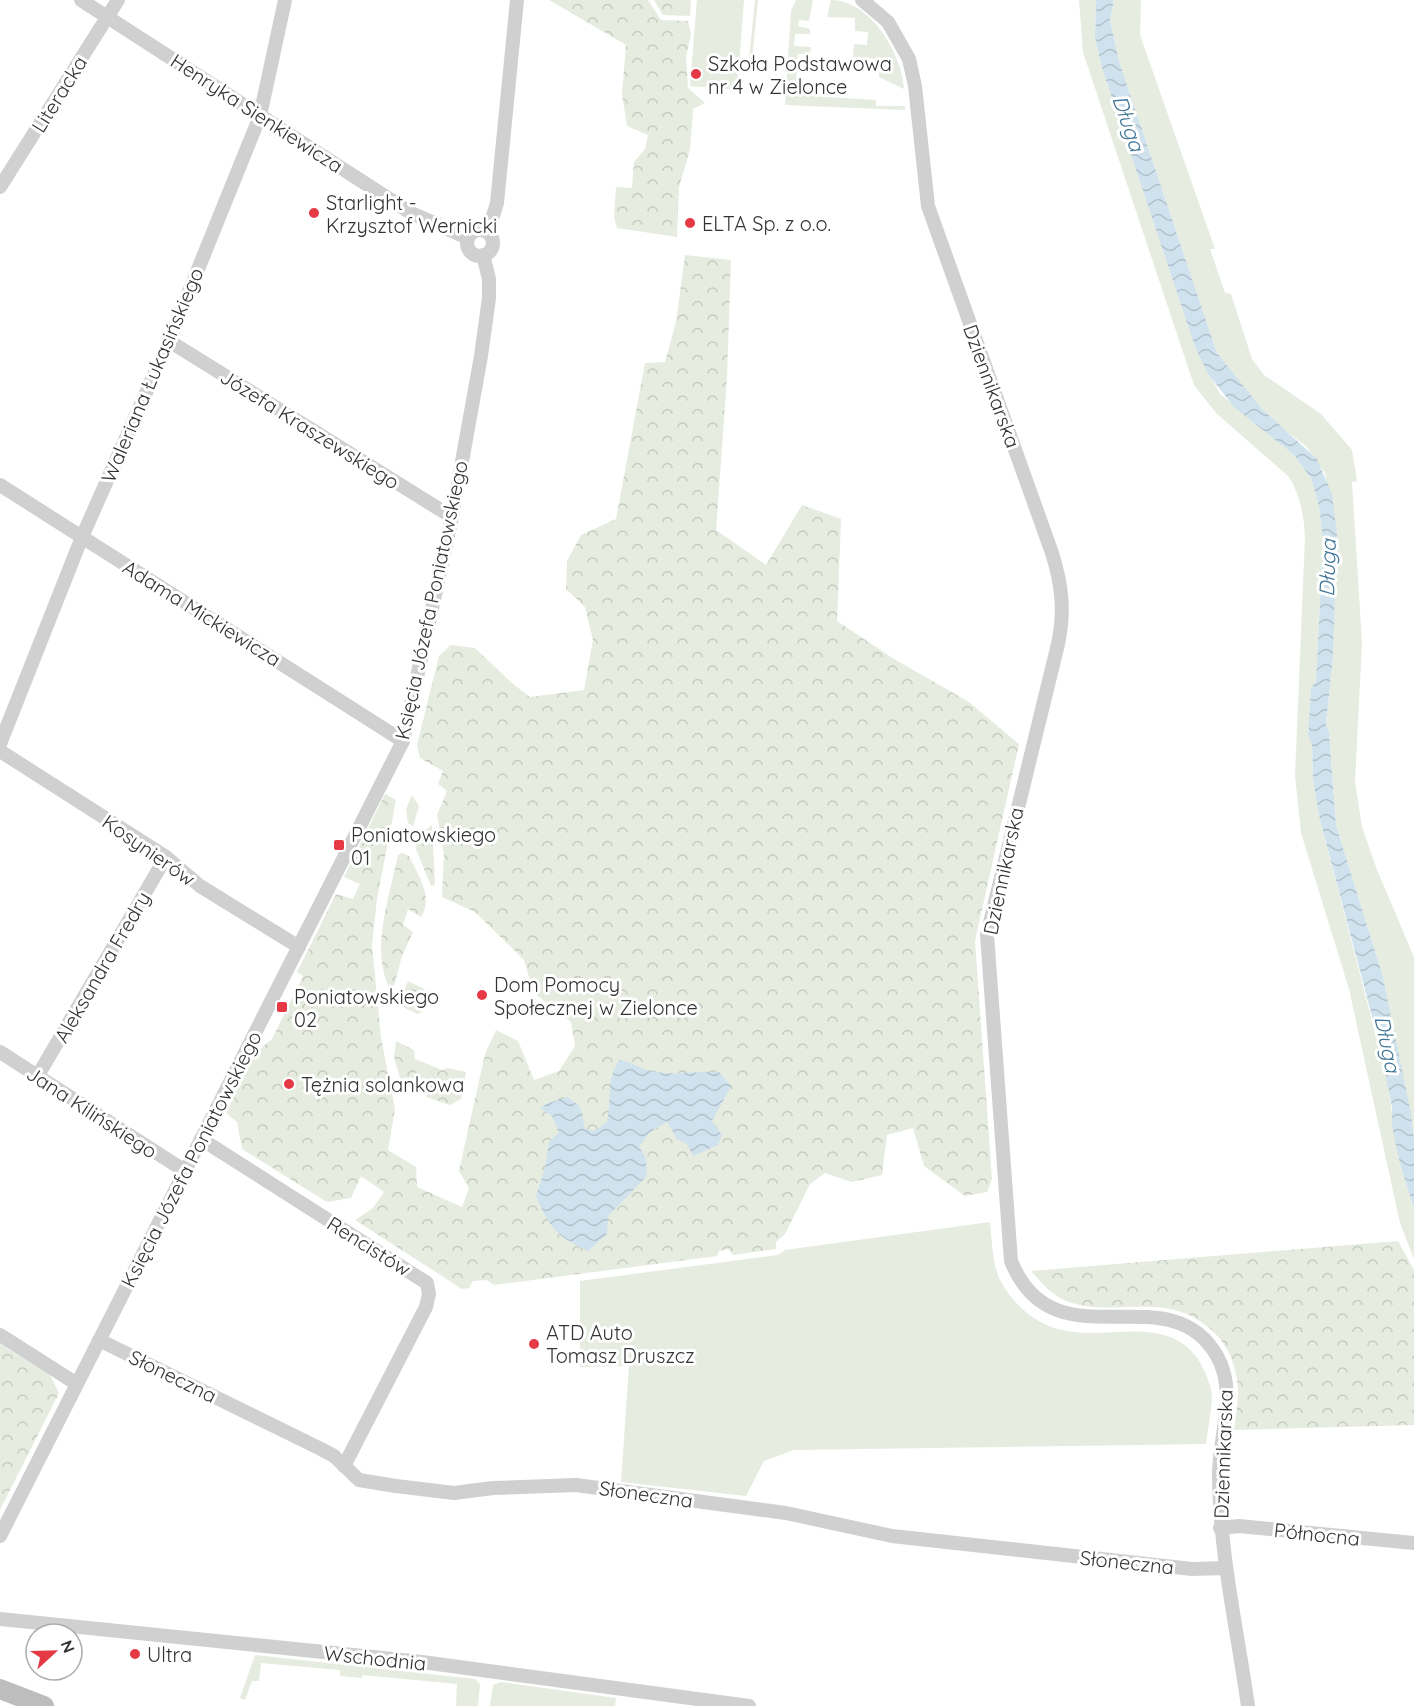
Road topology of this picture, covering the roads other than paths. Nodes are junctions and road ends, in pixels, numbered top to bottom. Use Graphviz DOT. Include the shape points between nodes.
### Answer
graph roads {
  1 [pos="81,0"];
  2 [pos="117,0"];
  3 [pos="285,0"];
  4 [pos="517,0"];
  5 [pos="862,0"];
  6 [pos="108,17"];
  7 [pos="260,116"];
  8 [pos="0,187"];
  9 [pos="488,232"];
  10 [pos="468,238"];
  11 [pos="483,255"];
  12 [pos="169,341"];
  13 [pos="0,485"];
  14 [pos="452,517"];
  15 [pos="82,537"];
  16 [pos="403,741"];
  17 [pos="0,744"];
  18 [pos="0,751"];
  19 [pos="166,857"];
  20 [pos="299,947"];
  21 [pos="0,1052"];
  22 [pos="37,1077"];
  23 [pos="201,1139"];
  24 [pos="185,1171"];
  25 [pos="0,1335"];
  26 [pos="99,1340"];
  27 [pos="77,1384"];
  28 [pos="345,1466"];
  29 [pos="1220,1528"];
  30 [pos="0,1536"];
  31 [pos="1414,1543"];
  32 [pos="1226,1568"];
  33 [pos="0,1619"];
  34 [pos="0,1689"];
  35 [pos="45,1706"];
  36 [pos="749,1706"];
  37 [pos="1248,1706"];
  1 -- 6 [label="street, Henryka Sienkiewicza"];
  2 -- 6 [label="street, Literacka"];
  3 -- 7 [label="street, Waleriana Łukasińskiego"];
  4 -- 9 [label="street" via="497,203"];
  5 -- 29 [label="street, Dziennikarska" via="888,22 909,59 928,206 1052,553 1062,593 1059,637 987,934 1011,1261 1029,1291 1059,1312 1171,1319 1197,1332 1211,1347 1222,1366 1226,1385 1220,1456"];
  6 -- 7 [label="street, Henryka Sienkiewicza"];
  6 -- 8 [label="street, Literacka"];
  7 -- 10 [label="street, Henryka Sienkiewicza" via="418,217"];
  7 -- 12 [label="street, Waleriana Łukasińskiego"];
  9 -- 10 [label="street" via="476,230"];
  9 -- 11 [label="street" via="493,243"];
  10 -- 11 [label="street" via="471,251"];
  11 -- 14 [label="street, Księcia Józefa Poniatowskiego" via="489,279 489,312"];
  12 -- 14 [label="street, Józefa Kraszewskiego"];
  12 -- 15 [label="street, Waleriana Łukasińskiego"];
  13 -- 15 [label="street, Adama Mickiewicza"];
  14 -- 16 [label="street, Księcia Józefa Poniatowskiego"];
  15 -- 16 [label="street, Adama Mickiewicza"];
  15 -- 17 [label="street, Waleriana Łukasińskiego"];
  16 -- 20 [label="street, Księcia Józefa Poniatowskiego"];
  18 -- 19 [label="street, Kosynierów"];
  19 -- 20 [label="street, Kosynierów" via="200,886"];
  19 -- 22 [label="street, Aleksandra Fredry"];
  20 -- 23 [label="street, Księcia Józefa Poniatowskiego"];
  21 -- 22 [label="street, Jana Kilińskiego"];
  22 -- 24 [label="street, Jana Kilińskiego"];
  23 -- 24 [label="street, Księcia Józefa Poniatowskiego"];
  23 -- 28 [label="street, Rencistów" via="427,1283 426,1307"];
  24 -- 26 [label="street, Księcia Józefa Poniatowskiego"];
  25 -- 27 [label="street"];
  26 -- 27 [label="street, Księcia Józefa Poniatowskiego"];
  26 -- 28 [label="street, Słoneczna" via="321,1449"];
  27 -- 30 [label="street, Księcia Józefa Poniatowskiego"];
  28 -- 32 [label="street, Słoneczna" via="359,1480 454,1493 576,1485 786,1512 892,1536 1192,1569"];
  29 -- 31 [label="street, Północna" via="1239,1526"];
  29 -- 32 [label="street, Dziennikarska"];
  32 -- 37 [label="street, Dziennikarska"];
  33 -- 36 [label="street, Wschodnia" via="422,1662"];
  34 -- 35 [label="main road"];
}
